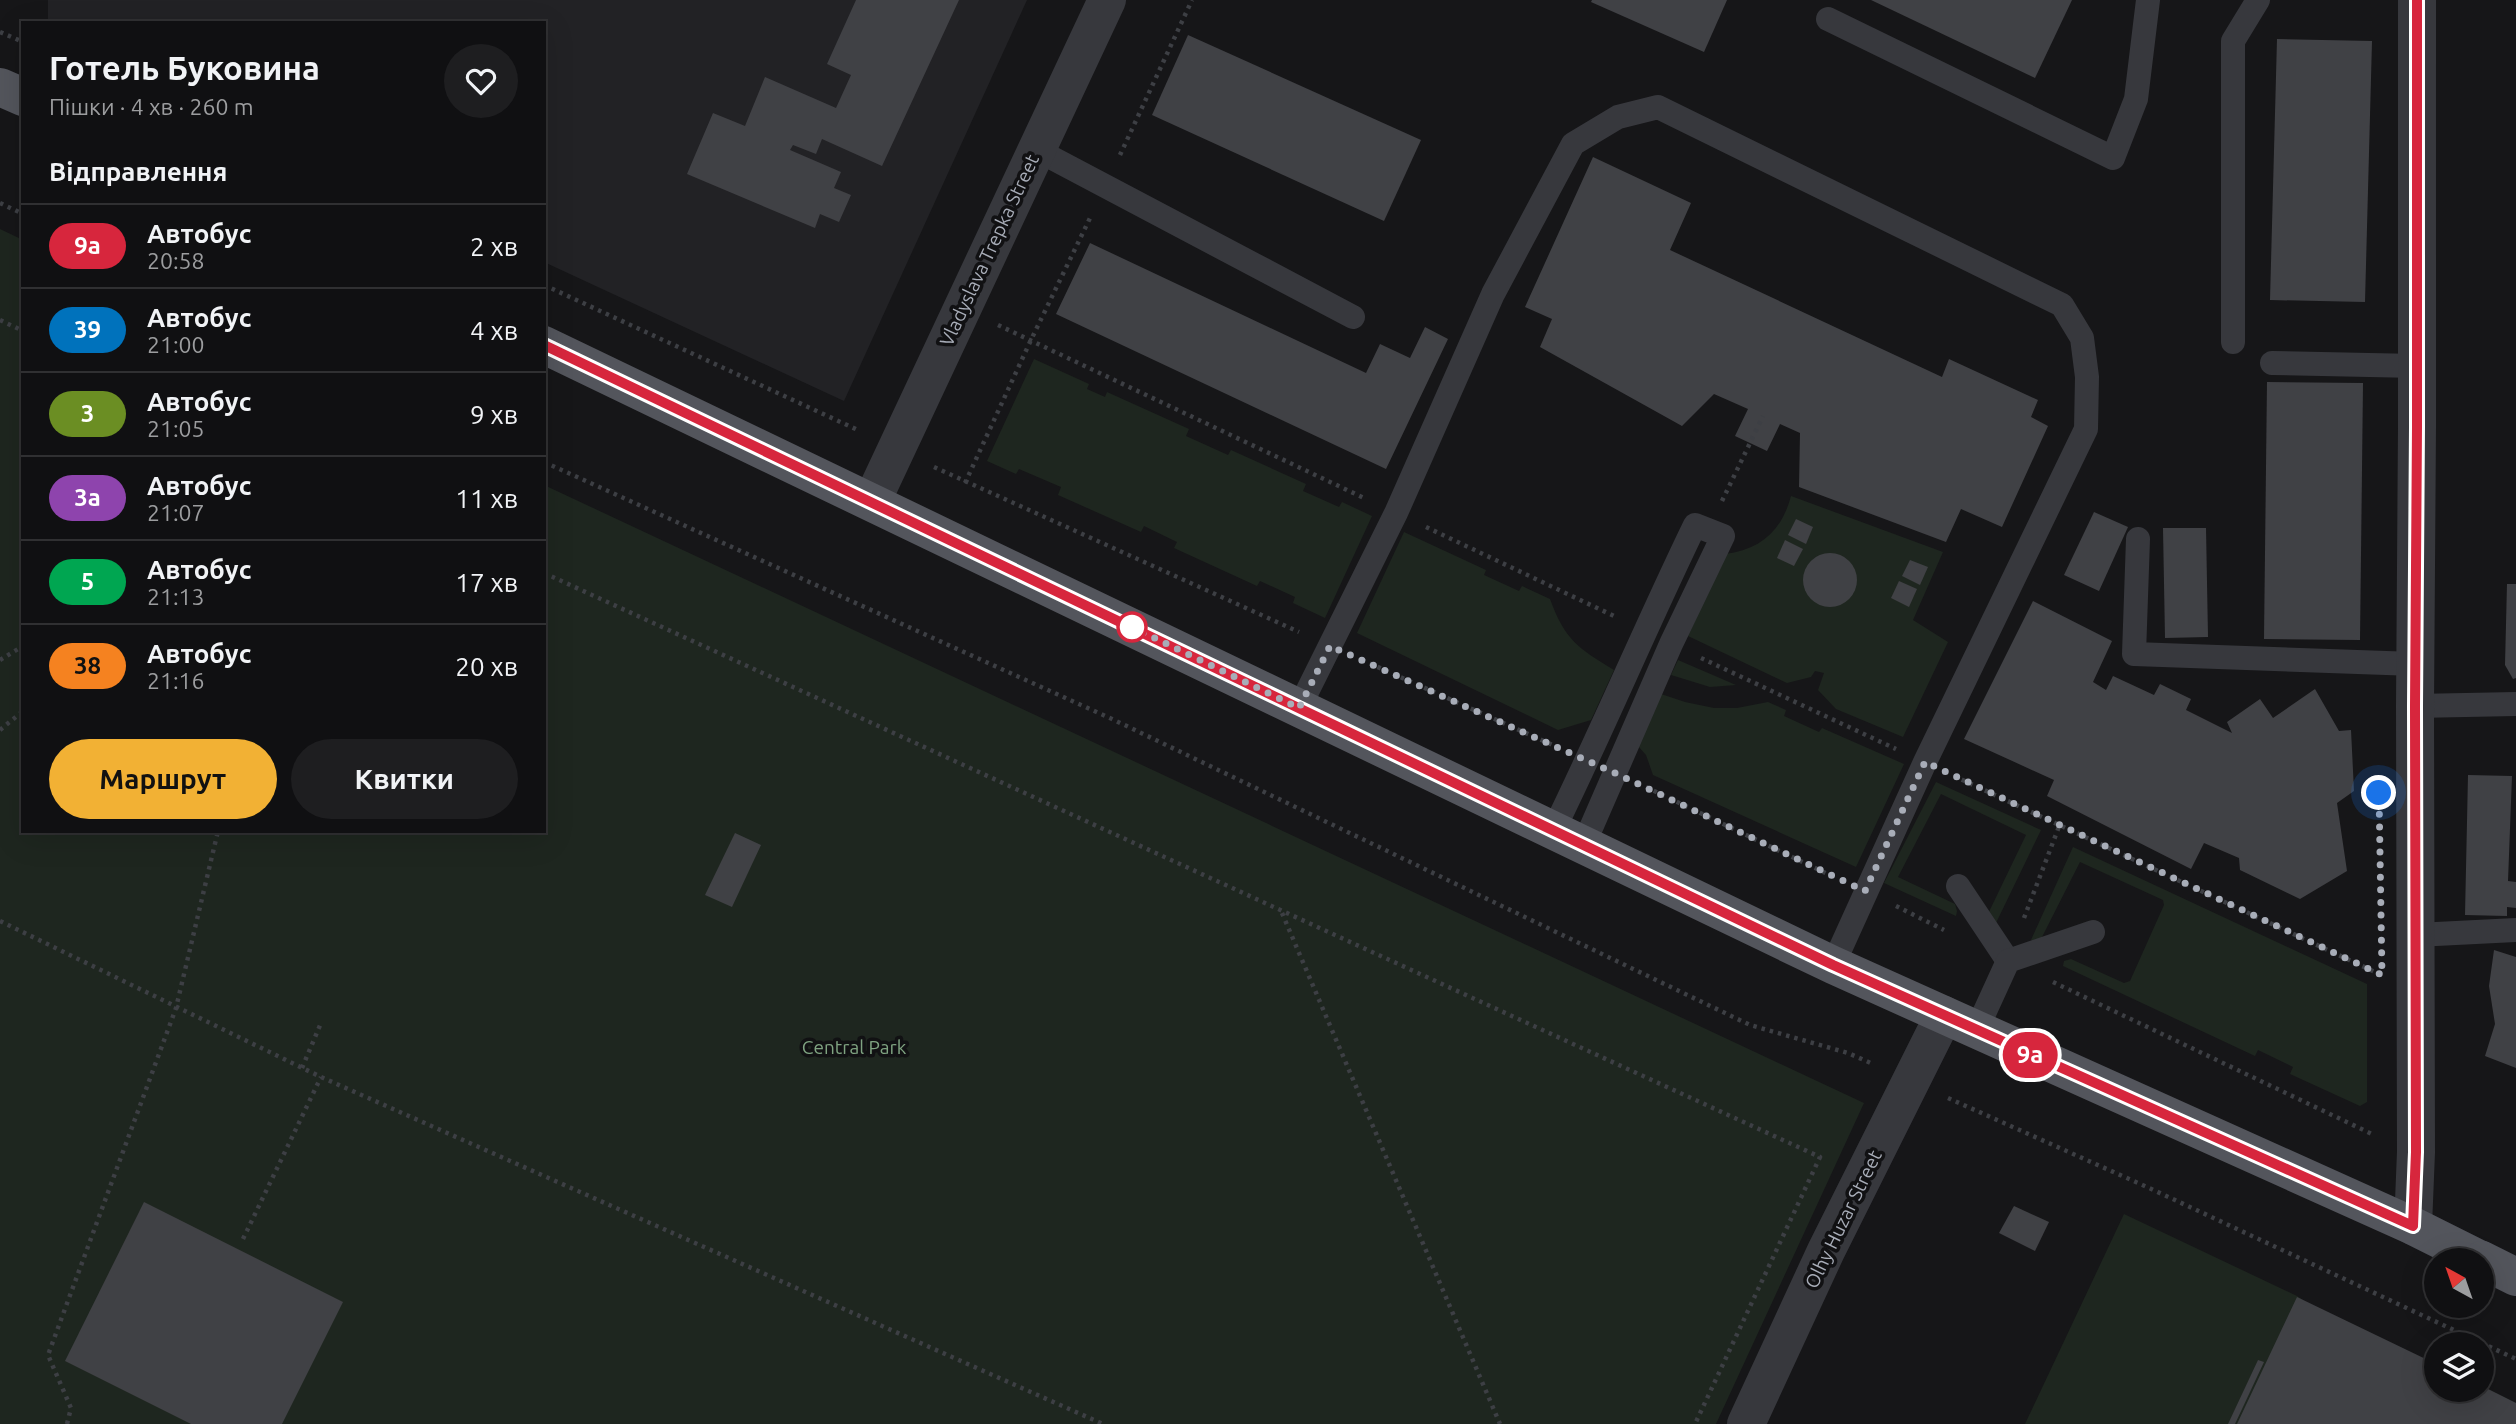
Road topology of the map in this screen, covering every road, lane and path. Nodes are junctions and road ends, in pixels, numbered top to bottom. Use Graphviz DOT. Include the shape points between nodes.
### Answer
graph roads {
  1 [pos="1107,0"];
  2 [pos="1192,0"];
  3 [pos="2148,0"];
  4 [pos="2258,0"];
  5 [pos="2417,0"];
  6 [pos="1828,19"];
  7 [pos="0,32"];
  8 [pos="21,41"];
  9 [pos="0,87"];
  10 [pos="21,96"];
  11 [pos="1037,149"];
  12 [pos="1105,186"];
  13 [pos="0,203"];
  14 [pos="21,213"];
  15 [pos="546,286"];
  16 [pos="963,307"];
  17 [pos="1353,317"];
  18 [pos="0,320"];
  19 [pos="21,330"];
  20 [pos="1030,342"];
  21 [pos="2234,342"];
  22 [pos="546,346"];
  23 [pos="2272,363"];
  24 [pos="2417,366"];
  25 [pos="1763,416"];
  26 [pos="895,448"];
  27 [pos="546,463"];
  28 [pos="965,483"];
  29 [pos="872,501"];
  30 [pos="1396,513"];
  31 [pos="1709,531"];
  32 [pos="2138,539"];
  33 [pos="546,574"];
  34 [pos="1644,631"];
  35 [pos="1671,644"];
  36 [pos="1330,646"];
  37 [pos="21,647"];
  38 [pos="0,660"];
  39 [pos="2415,663"];
  40 [pos="2516,704"];
  41 [pos="2415,706"];
  42 [pos="1299,708"];
  43 [pos="21,713"];
  44 [pos="0,730"];
  45 [pos="1588,761"];
  46 [pos="1925,762"];
  47 [pos="1617,774"];
  48 [pos="2060,824"];
  49 [pos="218,833"];
  50 [pos="1569,837"];
  51 [pos="1958,886"];
  52 [pos="1865,891"];
  53 [pos="1281,912"];
  54 [pos="0,921"];
  55 [pos="2516,930"];
  56 [pos="1948,932"];
  57 [pos="2093,932"];
  58 [pos="2416,935"];
  59 [pos="2008,961"];
  60 [pos="1833,965"];
  61 [pos="2382,975"];
  62 [pos="176,1008"];
  63 [pos="321,1023"];
  64 [pos="1960,1023"];
  65 [pos="302,1068"];
  66 [pos="321,1077"];
  67 [pos="1911,1082"];
  68 [pos="2379,1125"];
  69 [pos="2413,1226"];
  70 [pos="243,1239"];
  71 [pos="2457,1248"];
  72 [pos="2494,1266"];
  73 [pos="2516,1277"];
  74 [pos="2516,1359"];
  75 [pos="67,1424"];
  76 [pos="1103,1424"];
  77 [pos="1500,1424"];
  78 [pos="1695,1424"];
  79 [pos="1746,1424"];
  1 -- 11 [label="street, Vladyslava Trepka Street"];
  2 -- 12 [label="path"];
  3 -- 6 [label="lane" via="2136,99 2113,158"];
  4 -- 21 [label="lane" via="2232,41"];
  5 -- 24 [label="street"];
  7 -- 8 [label="path"];
  9 -- 10 [label="main road"];
  11 -- 12 [label="lane"];
  11 -- 16 [label="street, Vladyslava Trepka Street"];
  12 -- 17 [label="lane"];
  12 -- 20 [label="path"];
  13 -- 14 [label="path"];
  15 -- 26 [label="path"];
  16 -- 20 [label="path"];
  16 -- 26 [label="street, Vladyslava Trepka Street"];
  18 -- 19 [label="path"];
  20 -- 28 [label="path"];
  20 -- 30 [label="path"];
  22 -- 29 [label="main road"];
  23 -- 24 [label="lane"];
  24 -- 39 [label="street"];
  25 -- 31 [label="path"];
  26 -- 28 [label="path"];
  26 -- 29 [label="street, Vladyslava Trepka Street"];
  27 -- 67 [label="path" via="1112,719 1750,1025 1848,1053"];
  28 -- 36 [label="path"];
  29 -- 42 [label="main road"];
  30 -- 34 [label="path"];
  30 -- 36 [label="lane"];
  30 -- 46 [label="lane" via="1493,294 1573,144 1618,117 1658,107 2062,305 2082,338 2086,429"];
  31 -- 34 [label="lane" via="1695,525"];
  31 -- 35 [label="lane" via="1723,536"];
  32 -- 39 [label="lane" via="2134,654"];
  33 -- 53 [label="path"];
  34 -- 45 [label="lane"];
  35 -- 46 [label="path"];
  35 -- 47 [label="lane"];
  36 -- 42 [label="lane"];
  36 -- 45 [label="path"];
  37 -- 38 [label="path"];
  39 -- 41 [label="street"];
  40 -- 41 [label="lane"];
  41 -- 58 [label="street"];
  42 -- 50 [label="main road"];
  43 -- 44 [label="path"];
  45 -- 50 [label="lane"];
  46 -- 48 [label="path"];
  46 -- 52 [label="lane"];
  47 -- 50 [label="lane"];
  47 -- 52 [label="path"];
  48 -- 59 [label="path"];
  48 -- 61 [label="path"];
  49 -- 62 [label="path"];
  50 -- 60 [label="main road"];
  51 -- 59 [label="lane"];
  52 -- 56 [label="path"];
  52 -- 60 [label="lane"];
  53 -- 77 [label="path"];
  53 -- 78 [label="path" via="1820,1157"];
  54 -- 62 [label="path"];
  55 -- 58 [label="lane"];
  57 -- 59 [label="lane"];
  58 -- 69 [label="street"];
  59 -- 64 [label="lane"];
  59 -- 68 [label="path" via="2374,1135"];
  60 -- 64 [label="main road"];
  62 -- 65 [label="path"];
  62 -- 75 [label="path" via="48,1354 71,1408"];
  63 -- 65 [label="path"];
  64 -- 67 [label="street, Olhy Huzar Street"];
  64 -- 69 [label="main road"];
  65 -- 66 [label="path"];
  66 -- 70 [label="path"];
  66 -- 76 [label="path"];
  67 -- 74 [label="path" via="2147,1186"];
  67 -- 79 [label="street, Olhy Huzar Street"];
  69 -- 71 [label="main road"];
  72 -- 73 [label="main road"];
}
